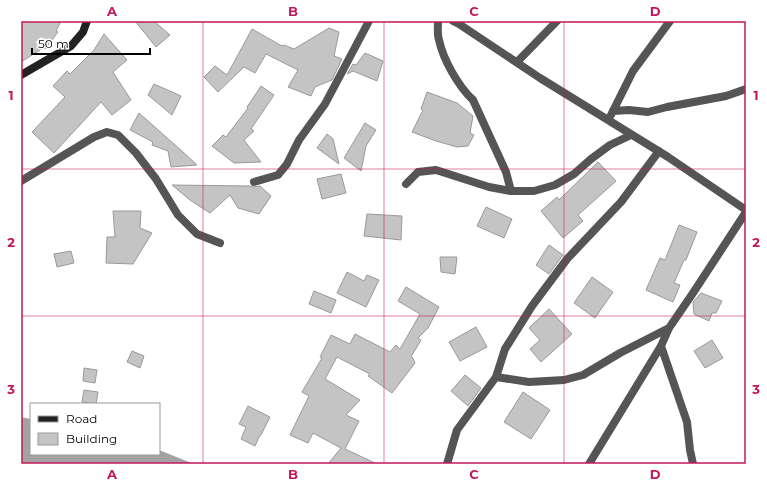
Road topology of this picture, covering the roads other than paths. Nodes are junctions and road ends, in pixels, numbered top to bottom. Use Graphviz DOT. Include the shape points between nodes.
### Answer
graph roads {
  1 [pos="87,21"];
  2 [pos="369,21"];
  3 [pos="438,21"];
  4 [pos="453,21"];
  5 [pos="557,21"];
  6 [pos="670,21"];
  7 [pos="517,62"];
  8 [pos="21,75"];
  9 [pos="746,90"];
  10 [pos="613,111"];
  11 [pos="608,120"];
  12 [pos="631,135"];
  13 [pos="659,152"];
  14 [pos="21,181"];
  15 [pos="254,182"];
  16 [pos="406,184"];
  17 [pos="511,192"];
  18 [pos="746,211"];
  19 [pos="220,243"];
  20 [pos="669,328"];
  21 [pos="660,346"];
  22 [pos="496,377"];
  23 [pos="447,464"];
  24 [pos="590,464"];
  25 [pos="693,464"];
  1 -- 8 [label="street" via="83,32 71,46"];
  2 -- 15 [label="street" via="325,104 299,140 287,164 278,175"];
  3 -- 17 [label="street" via="438,39 443,53 453,74 473,100 506,172"];
  4 -- 7 [label="street"];
  5 -- 7 [label="street"];
  6 -- 10 [label="street" via="633,71"];
  7 -- 11 [label="street"];
  9 -- 10 [label="street" via="648,112"];
  10 -- 11 [label="street"];
  11 -- 12 [label="street"];
  12 -- 13 [label="street"];
  12 -- 17 [label="street" via="610,145 574,174 555,185 534,191"];
  13 -- 18 [label="street"];
  13 -- 22 [label="street" via="621,202 567,258 532,306 505,348"];
  14 -- 19 [label="street" via="94,137 106,132 118,135 156,179 178,215 197,234"];
  16 -- 17 [label="street" via="418,172 436,170"];
  18 -- 20 [label="street"];
  20 -- 21 [label="street"];
  20 -- 22 [label="street" via="583,375 564,380 529,382"];
  21 -- 24 [label="street"];
  21 -- 25 [label="street" via="687,422"];
  22 -- 23 [label="street" via="457,430"];
}
